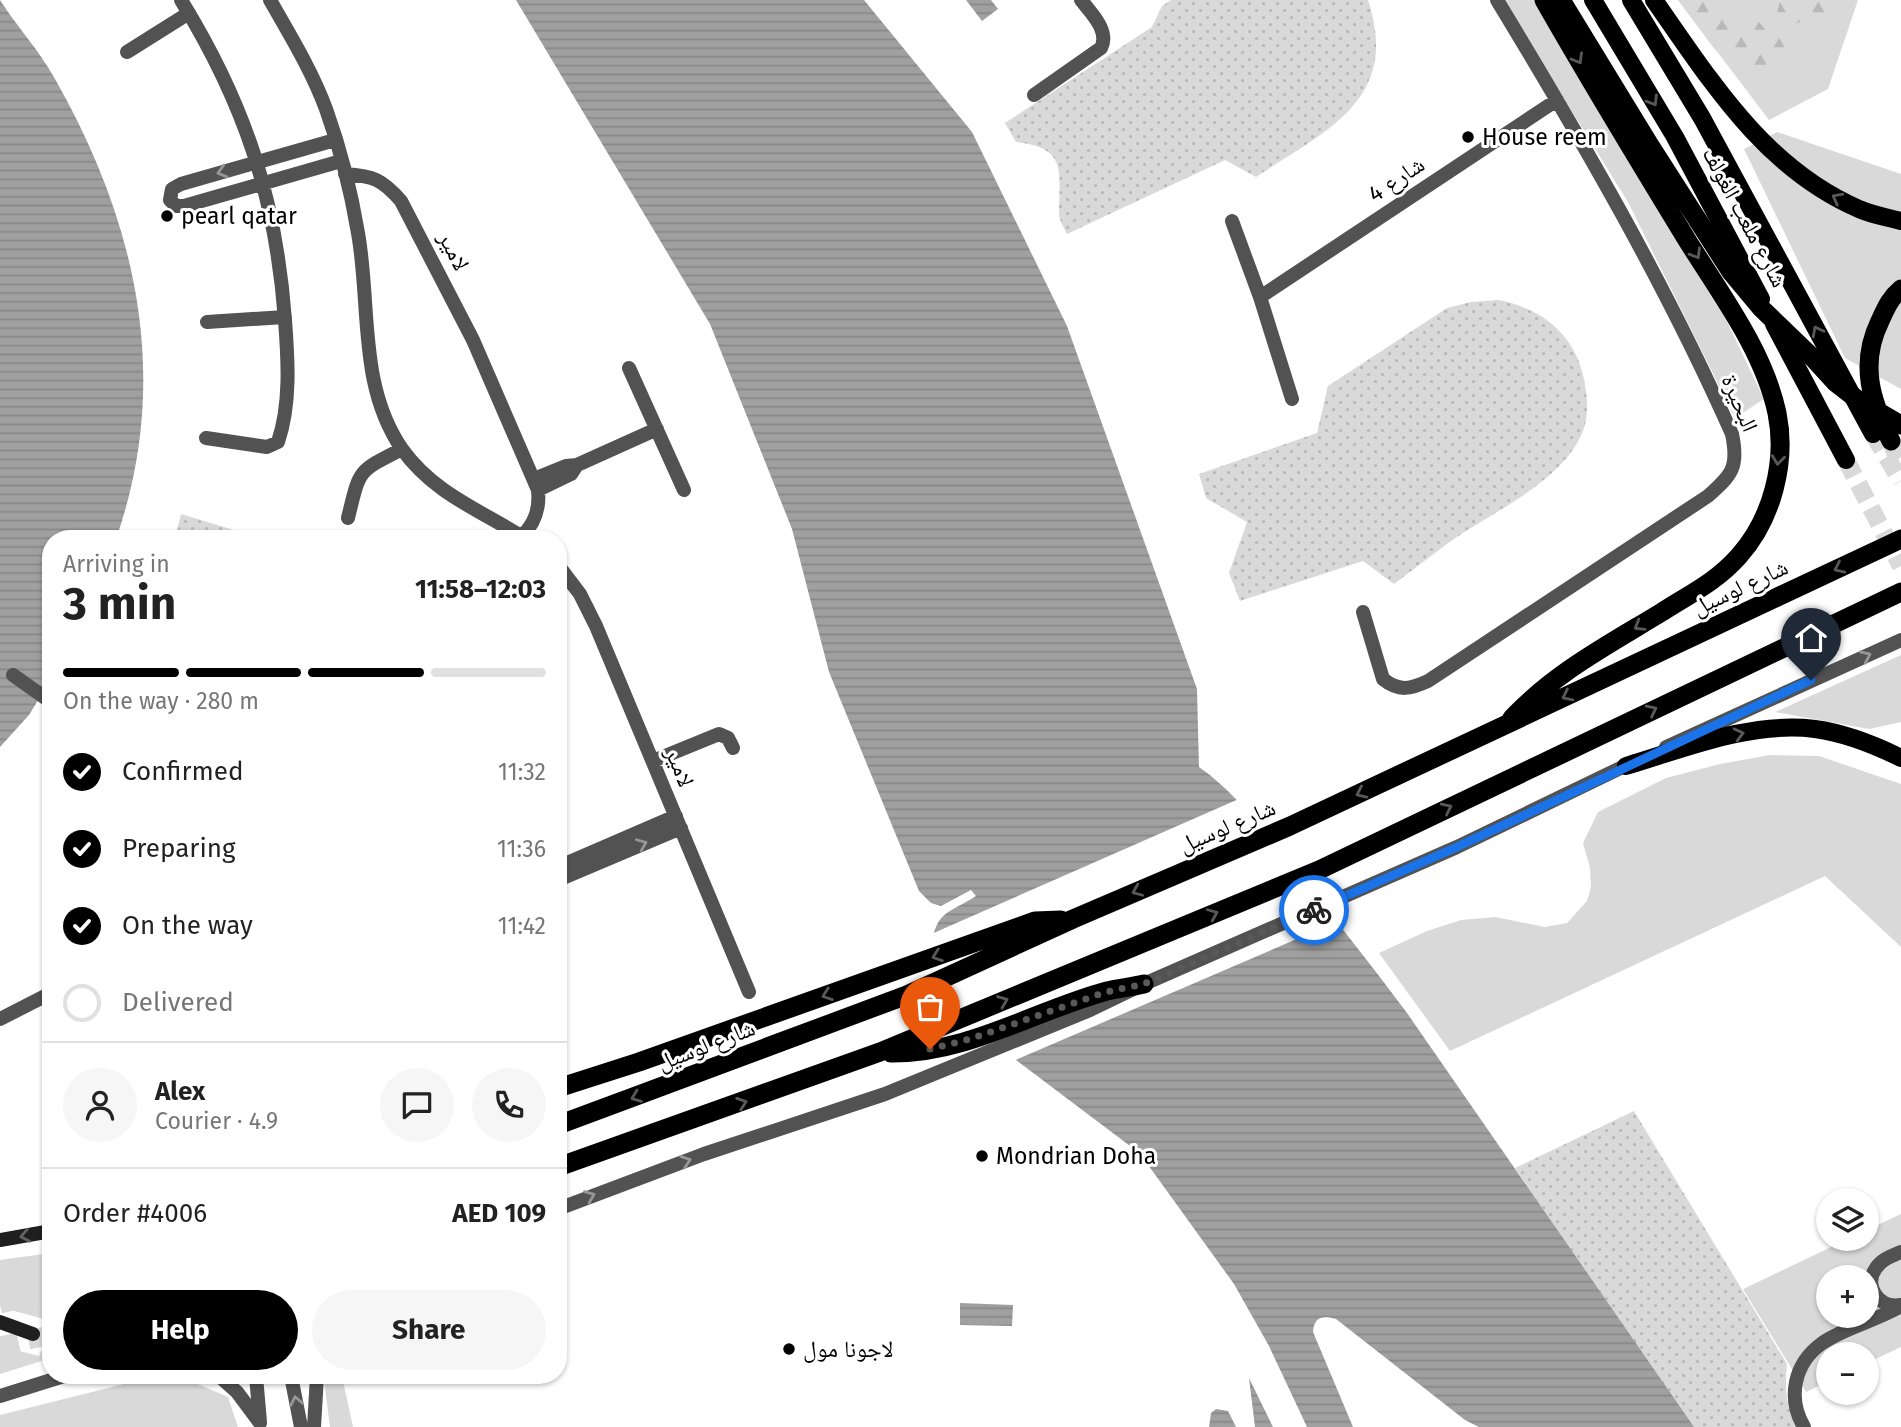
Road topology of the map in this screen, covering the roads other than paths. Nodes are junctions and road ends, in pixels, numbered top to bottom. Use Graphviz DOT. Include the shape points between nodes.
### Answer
graph roads {
  1 [pos="181,0"];
  2 [pos="270,0"];
  3 [pos="1081,0"];
  4 [pos="1496,0"];
  5 [pos="1544,0"];
  6 [pos="1561,0"];
  7 [pos="1593,0"];
  8 [pos="1631,0"];
  9 [pos="1654,0"];
  10 [pos="189,13"];
  11 [pos="127,52"];
  12 [pos="1034,94"];
  13 [pos="1557,100"];
  14 [pos="335,140"];
  15 [pos="258,162"];
  16 [pos="343,167"];
  17 [pos="264,183"];
  18 [pos="1232,221"];
  19 [pos="1901,221"];
  20 [pos="1901,289"];
  21 [pos="1260,297"];
  22 [pos="285,317"];
  23 [pos="207,323"];
  24 [pos="629,368"];
  25 [pos="1292,399"];
  26 [pos="657,429"];
  27 [pos="1888,433"];
  28 [pos="206,438"];
  29 [pos="402,449"];
  30 [pos="1846,460"];
  31 [pos="536,485"];
  32 [pos="684,490"];
  33 [pos="348,518"];
  34 [pos="510,530"];
  35 [pos="528,530"];
  36 [pos="1901,539"];
  37 [pos="567,577"];
  38 [pos="1901,592"];
  39 [pos="1363,612"];
  40 [pos="1901,640"];
  41 [pos="13,675"];
  42 [pos="42,696"];
  43 [pos="1502,728"];
  44 [pos="733,748"];
  45 [pos="1901,758"];
  46 [pos="653,761"];
  47 [pos="1626,766"];
  48 [pos="678,822"];
  49 [pos="567,864"];
  50 [pos="567,876"];
  51 [pos="1073,919"];
  52 [pos="1144,984"];
  53 [pos="750,992"];
  54 [pos="42,998"];
  55 [pos="0,1019"];
  56 [pos="880,1052"];
  57 [pos="567,1085"];
  58 [pos="567,1122"];
  59 [pos="567,1164"];
  60 [pos="567,1206"];
  61 [pos="42,1233"];
  62 [pos="0,1240"];
  63 [pos="1901,1252"];
  64 [pos="1879,1265"];
  65 [pos="1879,1299"];
  66 [pos="1901,1305"];
  67 [pos="0,1322"];
  68 [pos="1847,1330"];
  69 [pos="33,1334"];
  70 [pos="42,1383"];
  71 [pos="228,1384"];
  72 [pos="257,1384"];
  73 [pos="293,1384"];
  74 [pos="317,1384"];
  75 [pos="0,1395"];
  76 [pos="260,1425"];
  77 [pos="301,1427"];
  78 [pos="314,1427"];
  79 [pos="1804,1427"];
  1 -- 10 [label="street"];
  2 -- 14 [label="street" via="326,108"];
  3 -- 12 [label="street" via="1105,40 1101,48"];
  4 -- 13 [label="street, البحيرة"];
  5 -- 43 [label="highway, one-way" via="1751,344 1777,412 1779,461 1767,512 1740,555 1695,594 1557,676"];
  6 -- 27 [label="highway" via="1709,241 1761,308"];
  7 -- 30 [label="main road, شارع ملعب الغولف, one-way" via="1675,138"];
  27 -- 8 [label="main road, شارع ملعب الغولف, one-way"];
  19 -- 9 [label="main road, one-way" via="1861,210 1814,185 1775,156 1740,120"];
  10 -- 11 [label="street"];
  10 -- 15 [label="street" via="230,90"];
  13 -- 21 [label="street, شارع 4"];
  13 -- 39 [label="street, البحيرة" via="1681,329 1732,434 1735,463 1723,484 1708,496 1412,688 1392,686 1384,679"];
  14 -- 15 [label="street"];
  14 -- 16 [label="street"];
  15 -- 17 [label="street"];
  15 -- 17 [label="street, one-way" via="181,184 172,189 170,200 184,206"];
  16 -- 17 [label="street"];
  16 -- 29 [label="street" via="363,261 372,380"];
  16 -- 31 [label="street, لامير" via="379,180 401,201 473,341"];
  17 -- 22 [label="street" via="274,222"];
  18 -- 21 [label="street"];
  20 -- 27 [label="highway" via="1891,298 1874,334 1867,367 1876,411"];
  21 -- 25 [label="street"];
  22 -- 23 [label="street"];
  22 -- 28 [label="street" via="288,364 278,442 267,447"];
  24 -- 26 [label="street"];
  26 -- 31 [label="street" via="577,465 571,474"];
  26 -- 32 [label="street"];
  29 -- 33 [label="street" via="367,467 358,478"];
  29 -- 34 [label="street" via="440,490"];
  31 -- 35 [label="street" via="539,500"];
  36 -- 43 [label="highway, شارع لوسيل, one-way"];
  37 -- 46 [label="street, لامير" via="596,626"];
  56 -- 38 [label="highway, one-way" via="1319,870"];
  47 -- 40 [label="street, one-way"];
  41 -- 42 [label="street"];
  43 -- 51 [label="highway, شارع لوسيل, one-way"];
  44 -- 46 [label="street" via="728,737 719,734"];
  47 -- 45 [label="main road, one-way" via="1752,730 1814,729 1865,742"];
  46 -- 48 [label="street, لامير"];
  47 -- 52 [label="street" via="1469,841"];
  48 -- 49 [label="street"];
  50 -- 48 [label="street, one-way"];
  48 -- 53 [label="street, لامير"];
  51 -- 57 [label="highway, one-way" via="1035,921"];
  51 -- 58 [label="highway, شارع لوسيل, one-way" via="907,995"];
  52 -- 56 [label="highway" via="1106,992 951,1045 908,1053"];
  60 -- 52 [label="street, one-way" via="885,1094"];
  54 -- 55 [label="street"];
  59 -- 56 [label="highway, one-way"];
  61 -- 62 [label="main road, one-way"];
  63 -- 64 [label="street"];
  65 -- 66 [label="street"];
  66 -- 68 [label="street"];
  67 -- 69 [label="main road"];
  68 -- 79 [label="street" via="1820,1344 1799,1372 1795,1404"];
  70 -- 75 [label="street"];
  71 -- 76 [label="street"];
  72 -- 76 [label="street"];
  77 -- 73 [label="street, one-way"];
  74 -- 78 [label="street"];
}
